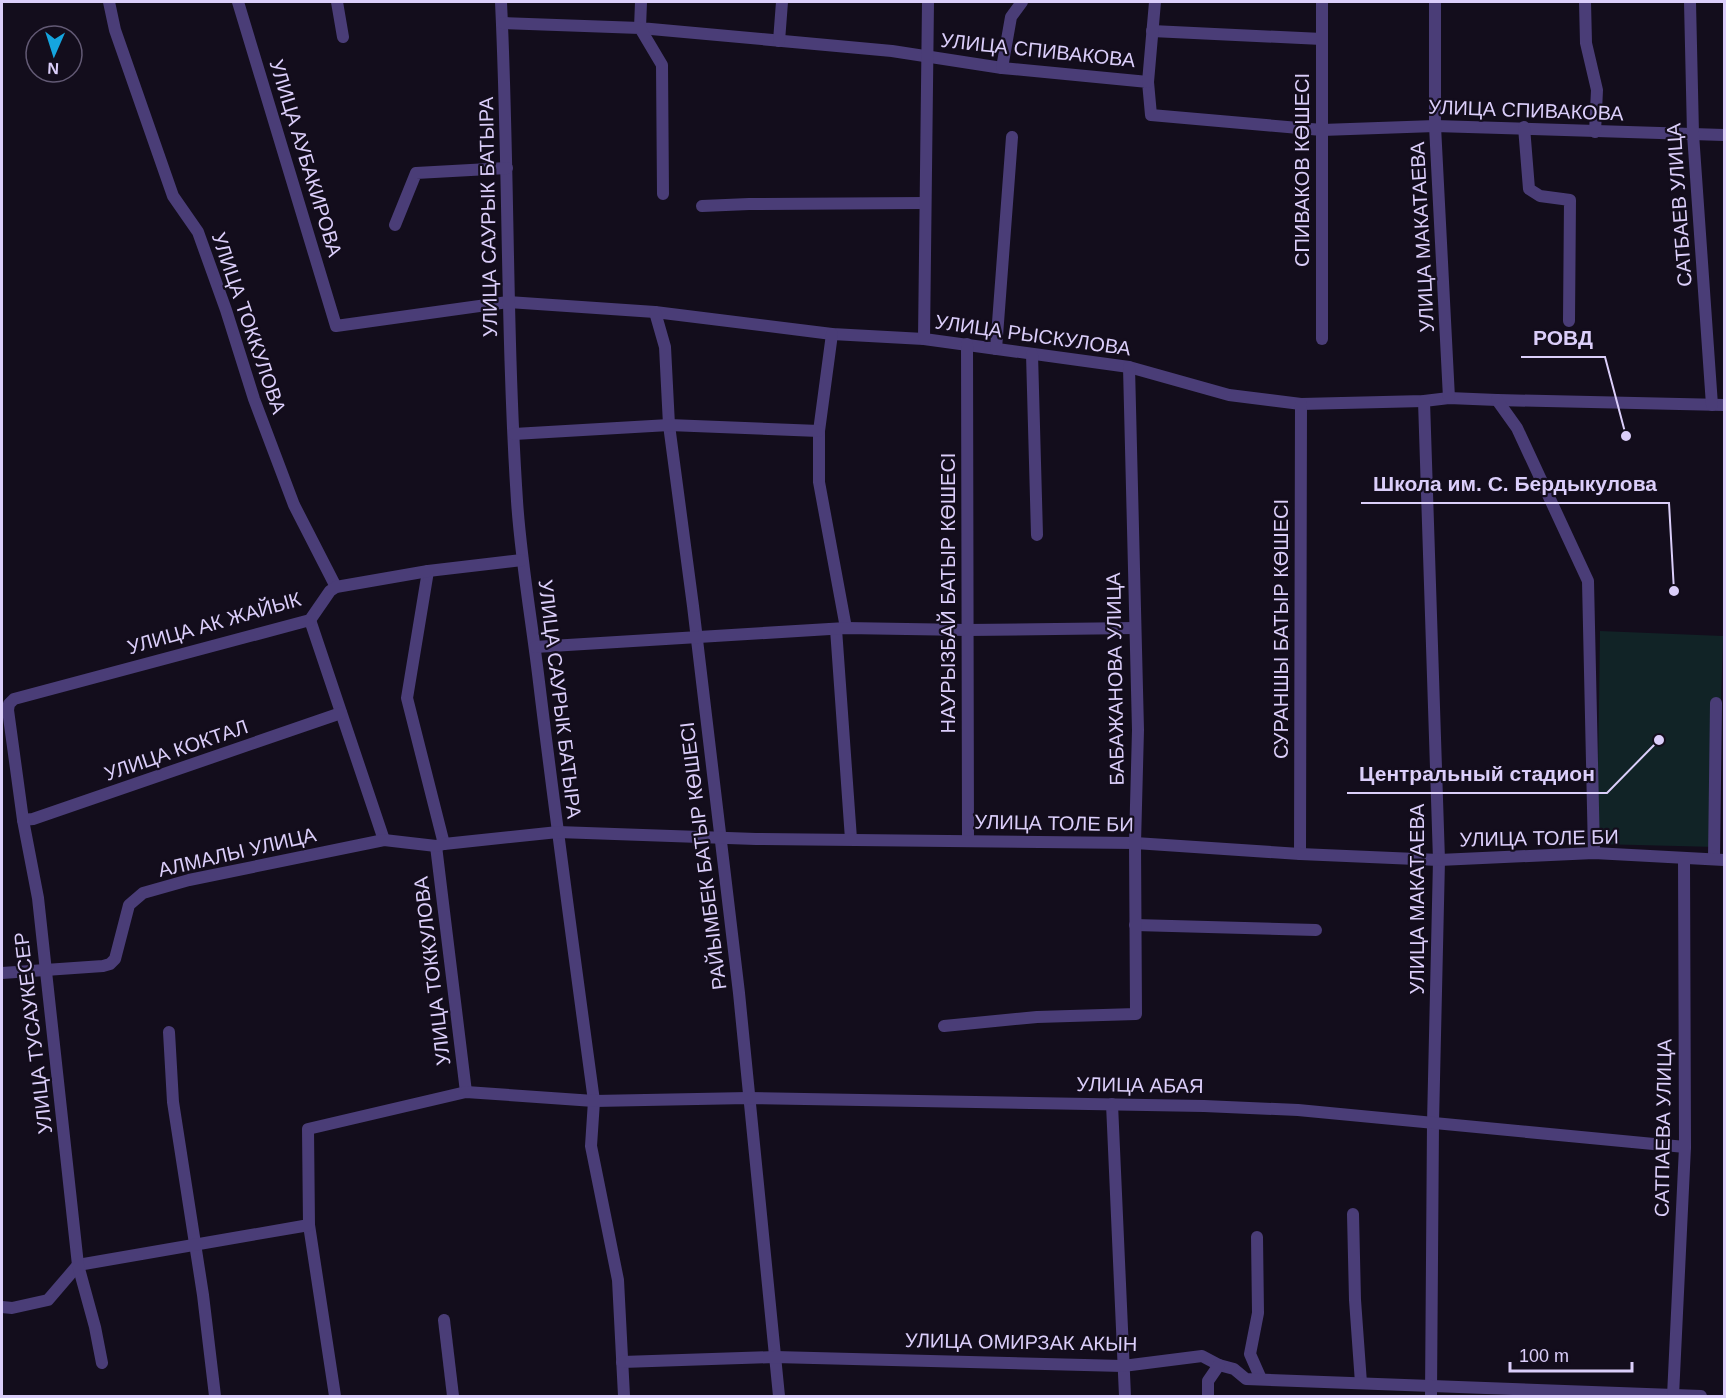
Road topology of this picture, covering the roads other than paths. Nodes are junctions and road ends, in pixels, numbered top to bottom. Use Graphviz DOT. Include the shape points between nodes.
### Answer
graph roads {
  1 [pos="109,2"];
  2 [pos="238,2"];
  3 [pos="337,2"];
  4 [pos="501,2"];
  5 [pos="641,2"];
  6 [pos="782,2"];
  7 [pos="928,2"];
  8 [pos="1022,2"];
  9 [pos="1155,2"];
  10 [pos="1322,2"];
  11 [pos="1435,2"];
  12 [pos="1585,2"];
  13 [pos="1690,2"];
  14 [pos="502,22"];
  15 [pos="640,28"];
  16 [pos="1152,31"];
  17 [pos="343,37"];
  18 [pos="1322,39"];
  19 [pos="779,41"];
  20 [pos="927,57"];
  21 [pos="1002,68"];
  22 [pos="1148,82"];
  23 [pos="1435,126"];
  24 [pos="1524,127"];
  25 [pos="1322,130"];
  26 [pos="1595,132"];
  27 [pos="1693,134"];
  28 [pos="1725,135"];
  29 [pos="1012,137"];
  30 [pos="507,168"];
  31 [pos="663,194"];
  32 [pos="925,203"];
  33 [pos="702,206"];
  34 [pos="395,225"];
  35 [pos="508,302"];
  36 [pos="655,312"];
  37 [pos="1569,321"];
  38 [pos="336,326"];
  39 [pos="832,334"];
  40 [pos="924,339"];
  41 [pos="1322,339"];
  42 [pos="967,344"];
  43 [pos="996,349"];
  44 [pos="1032,354"];
  45 [pos="1129,367"];
  46 [pos="1449,398"];
  47 [pos="1497,400"];
  48 [pos="1424,401"];
  49 [pos="1301,404"];
  50 [pos="1718,405"];
  51 [pos="669,425"];
  52 [pos="819,431"];
  53 [pos="514,434"];
  54 [pos="1037,535"];
  55 [pos="522,560"];
  56 [pos="428,571"];
  57 [pos="336,587"];
  58 [pos="310,620"];
  59 [pos="1135,628"];
  60 [pos="841,629"];
  61 [pos="967,630"];
  62 [pos="697,638"];
  63 [pos="535,646"];
  64 [pos="14,699"];
  65 [pos="1716,703"];
  66 [pos="341,714"];
  67 [pos="23,820"];
  68 [pos="558,832"];
  69 [pos="721,837"];
  70 [pos="851,839"];
  71 [pos="384,840"];
  72 [pos="968,841"];
  73 [pos="1135,843"];
  74 [pos="440,845"];
  75 [pos="1594,853"];
  76 [pos="1300,854"];
  77 [pos="1684,859"];
  78 [pos="1439,860"];
  79 [pos="1719,860"];
  80 [pos="1135,925"];
  81 [pos="1316,930"];
  82 [pos="45,969"];
  83 [pos="2,973"];
  84 [pos="944,1026"];
  85 [pos="170,1032"];
  86 [pos="466,1092"];
  87 [pos="748,1098"];
  88 [pos="594,1101"];
  89 [pos="1112,1104"];
  90 [pos="1433,1123"];
  91 [pos="1685,1147"];
  92 [pos="1353,1214"];
  93 [pos="309,1225"];
  94 [pos="1257,1237"];
  95 [pos="195,1244"];
  96 [pos="78,1265"];
  97 [pos="2,1307"];
  98 [pos="444,1320"];
  99 [pos="775,1357"];
  100 [pos="622,1362"];
  101 [pos="102,1363"];
  102 [pos="1219,1365"];
  103 [pos="1123,1366"];
  104 [pos="1262,1380"];
  105 [pos="1361,1383"];
  106 [pos="1431,1391"];
  107 [pos="215,1396"];
  108 [pos="335,1396"];
  109 [pos="453,1396"];
  110 [pos="624,1396"];
  111 [pos="779,1396"];
  112 [pos="1125,1396"];
  113 [pos="1208,1396"];
  114 [pos="1673,1396"];
  115 [pos="1701,1396"];
  1 -- 57 [label="street, УЛИЦА ТОККУЛОВА" via="115,30 173,196 198,232 294,506"];
  2 -- 38 [label="street, УЛИЦА АУБАКИРОВА"];
  3 -- 17 [label="street"];
  4 -- 14 [label="street, УЛИЦА САУРЫК БАТЫРА"];
  5 -- 15 [label="street"];
  6 -- 19 [label="street"];
  7 -- 20 [label="street"];
  8 -- 21 [label="street" via="1011,17"];
  9 -- 16 [label="street"];
  10 -- 18 [label="street, СПИВАКОВ КӨШЕСІ"];
  11 -- 23 [label="street, УЛИЦА МАКАТАЕВА"];
  12 -- 26 [label="street" via="1586,43 1597,90"];
  13 -- 27 [label="street, САТБАЕВ УЛИЦА"];
  14 -- 15 [label="street, УЛИЦА СПИВАКОВА"];
  14 -- 30 [label="street, УЛИЦА САУРЫК БАТЫРА"];
  15 -- 19 [label="street, УЛИЦА СПИВАКОВА"];
  15 -- 31 [label="street" via="662,65"];
  16 -- 18 [label="street"];
  16 -- 22 [label="street"];
  18 -- 25 [label="street, СПИВАКОВ КӨШЕСІ"];
  19 -- 20 [label="street, УЛИЦА СПИВАКОВА"];
  20 -- 21 [label="street, УЛИЦА СПИВАКОВА"];
  20 -- 32 [label="street"];
  21 -- 22 [label="street, УЛИЦА СПИВАКОВА"];
  22 -- 25 [label="street, УЛИЦА СПИВАКОВА" via="1151,115"];
  23 -- 24 [label="street, УЛИЦА СПИВАКОВА"];
  23 -- 25 [label="street, УЛИЦА СПИВАКОВА"];
  23 -- 46 [label="street, УЛИЦА МАКАТАЕВА"];
  24 -- 26 [label="street, УЛИЦА СПИВАКОВА"];
  24 -- 37 [label="street" via="1529,189 1540,196 1570,200"];
  25 -- 41 [label="street, СПИВАКОВ КӨШЕСІ"];
  26 -- 27 [label="street, УЛИЦА СПИВАКОВА"];
  27 -- 28 [label="street, УЛИЦА СПИВАКОВА"];
  27 -- 50 [label="street, САТБАЕВ УЛИЦА"];
  29 -- 43 [label="street"];
  30 -- 34 [label="street" via="416,173"];
  30 -- 35 [label="street, УЛИЦА САУРЫК БАТЫРА"];
  32 -- 33 [label="street"];
  32 -- 40 [label="street"];
  35 -- 36 [label="street, УЛИЦА РЫСКУЛОВА"];
  35 -- 38 [label="street, УЛИЦА РЫСКУЛОВА"];
  35 -- 53 [label="street, УЛИЦА САУРЫК БАТЫРА"];
  36 -- 39 [label="street, УЛИЦА РЫСКУЛОВА"];
  36 -- 51 [label="street, РАЙЫМБЕК БАТЫР КӨШЕСІ" via="665,346"];
  39 -- 40 [label="street, УЛИЦА РЫСКУЛОВА"];
  39 -- 52 [label="street"];
  40 -- 42 [label="street, УЛИЦА РЫСКУЛОВА"];
  42 -- 43 [label="street, УЛИЦА РЫСКУЛОВА"];
  42 -- 61 [label="street, НАУРЫЗБАЙ БАТЫР КӨШЕСІ"];
  43 -- 44 [label="street, УЛИЦА РЫСКУЛОВА"];
  44 -- 45 [label="street, УЛИЦА РЫСКУЛОВА"];
  44 -- 54 [label="street"];
  45 -- 49 [label="street, УЛИЦА РЫСКУЛОВА" via="1229,395"];
  45 -- 59 [label="street, БАБАЖАНОВА УЛИЦА"];
  46 -- 47 [label="street, УЛИЦА РЫСКУЛОВА"];
  46 -- 48 [label="street, УЛИЦА РЫСКУЛОВА"];
  47 -- 50 [label="street, УЛИЦА РЫСКУЛОВА"];
  47 -- 75 [label="street" via="1516,428 1588,582"];
  48 -- 49 [label="street, УЛИЦА РЫСКУЛОВА"];
  48 -- 78 [label="street, УЛИЦА МАКАТАЕВА"];
  49 -- 76 [label="street, СУРАНШЫ БАТЫР КӨШЕСІ"];
  51 -- 52 [label="street"];
  51 -- 53 [label="street"];
  51 -- 62 [label="street, РАЙЫМБЕК БАТЫР КӨШЕСІ"];
  52 -- 60 [label="street" via="819,482"];
  53 -- 55 [label="street, УЛИЦА САУРЫК БАТЫРА"];
  55 -- 56 [label="street"];
  55 -- 63 [label="street, УЛИЦА САУРЫК БАТЫРА"];
  56 -- 57 [label="street"];
  56 -- 74 [label="street, УЛИЦА ТОККУЛОВА" via="407,698"];
  57 -- 58 [label="street, УЛИЦА АК ЖАЙЫК"];
  58 -- 64 [label="street, УЛИЦА АК ЖАЙЫК"];
  58 -- 66 [label="street"];
  59 -- 61 [label="street"];
  59 -- 73 [label="street, БАБАЖАНОВА УЛИЦА"];
  60 -- 61 [label="street"];
  60 -- 62 [label="street"];
  60 -- 70 [label="street"];
  61 -- 72 [label="street, НАУРЫЗБАЙ БАТЫР КӨШЕСІ"];
  62 -- 63 [label="street"];
  62 -- 69 [label="street, РАЙЫМБЕК БАТЫР КӨШЕСІ"];
  63 -- 68 [label="street, УЛИЦА САУРЫК БАТЫРА"];
  64 -- 67 [label="street, УЛИЦА ТУСАУКЕСЕР" via="8,710"];
  65 -- 79 [label="street"];
  66 -- 67 [label="street, УЛИЦА КОКТАЛ"];
  66 -- 71 [label="street"];
  67 -- 82 [label="street, УЛИЦА ТУСАУКЕСЕР" via="38,898"];
  68 -- 69 [label="street, УЛИЦА ТОЛЕ БИ"];
  68 -- 74 [label="street, УЛИЦА ТОЛЕ БИ"];
  68 -- 88 [label="street, УЛИЦА САУРЫК БАТЫРА"];
  69 -- 70 [label="street, УЛИЦА ТОЛЕ БИ"];
  69 -- 87 [label="street, РАЙЫМБЕК БАТЫР КӨШЕСІ"];
  70 -- 72 [label="street, УЛИЦА ТОЛЕ БИ"];
  71 -- 74 [label="street, УЛИЦА ТОЛЕ БИ"];
  71 -- 82 [label="street, АЛМАЛЫ УЛИЦА" via="143,893 129,905 115,959 110,964"];
  72 -- 73 [label="street, УЛИЦА ТОЛЕ БИ"];
  73 -- 76 [label="street, УЛИЦА ТОЛЕ БИ"];
  73 -- 80 [label="street, БАБАЖАНОВА УЛИЦА"];
  74 -- 86 [label="street, УЛИЦА ТОККУЛОВА"];
  75 -- 77 [label="street, УЛИЦА ТОЛЕ БИ"];
  75 -- 78 [label="street, УЛИЦА ТОЛЕ БИ"];
  76 -- 78 [label="street, УЛИЦА ТОЛЕ БИ"];
  77 -- 79 [label="street, УЛИЦА ТОЛЕ БИ"];
  77 -- 91 [label="street, САТПАЕВА УЛИЦА"];
  78 -- 90 [label="street, УЛИЦА МАКАТАЕВА"];
  80 -- 81 [label="street"];
  80 -- 84 [label="street, БАБАЖАНОВА УЛИЦА" via="1136,1014 1037,1017"];
  82 -- 83 [label="street, АЛМАЛЫ УЛИЦА"];
  82 -- 96 [label="street, УЛИЦА ТУСАУКЕСЕР"];
  85 -- 95 [label="street" via="172,1102"];
  86 -- 88 [label="street, УЛИЦА АБАЯ"];
  86 -- 93 [label="street, УЛИЦА АБАЯ" via="308,1129"];
  87 -- 88 [label="street, УЛИЦА АБАЯ"];
  87 -- 89 [label="street, УЛИЦА АБАЯ"];
  87 -- 99 [label="street, РАЙЫМБЕК БАТЫР КӨШЕСІ"];
  88 -- 100 [label="street, УЛИЦА САУРЫК БАТЫРА" via="591,1146 618,1280"];
  89 -- 90 [label="street, УЛИЦА АБАЯ" via="1298,1110"];
  89 -- 103 [label="street"];
  90 -- 91 [label="street, УЛИЦА АБАЯ"];
  90 -- 106 [label="street, УЛИЦА МАКАТАЕВА"];
  91 -- 114 [label="street, САТПАЕВА УЛИЦА"];
  92 -- 105 [label="street"];
  93 -- 95 [label="street"];
  93 -- 108 [label="street"];
  94 -- 104 [label="street" via="1258,1313 1250,1354"];
  95 -- 96 [label="street"];
  95 -- 107 [label="street"];
  96 -- 97 [label="street" via="48,1300"];
  96 -- 101 [label="street, УЛИЦА ТУСАУКЕСЕР"];
  98 -- 109 [label="street"];
  99 -- 100 [label="street, УЛИЦА ОМИРЗАК АКЫН"];
  99 -- 103 [label="street, УЛИЦА ОМИРЗАК АКЫН"];
  99 -- 111 [label="street, РАЙЫМБЕК БАТЫР КӨШЕСІ"];
  100 -- 110 [label="street, УЛИЦА САУРЫК БАТЫРА"];
  102 -- 103 [label="street, УЛИЦА ОМИРЗАК АКЫН" via="1202,1356"];
  102 -- 104 [label="street, УЛИЦА ОМИРЗАК АКЫН" via="1234,1369 1246,1379"];
  102 -- 113 [label="street" via="1208,1381"];
  103 -- 112 [label="street"];
  104 -- 105 [label="street, УЛИЦА ОМИРЗАК АКЫН"];
  105 -- 106 [label="street, УЛИЦА ОМИРЗАК АКЫН"];
  106 -- 114 [label="street, УЛИЦА ОМИРЗАК АКЫН"];
  114 -- 115 [label="street, УЛИЦА ОМИРЗАК АКЫН"];
}
